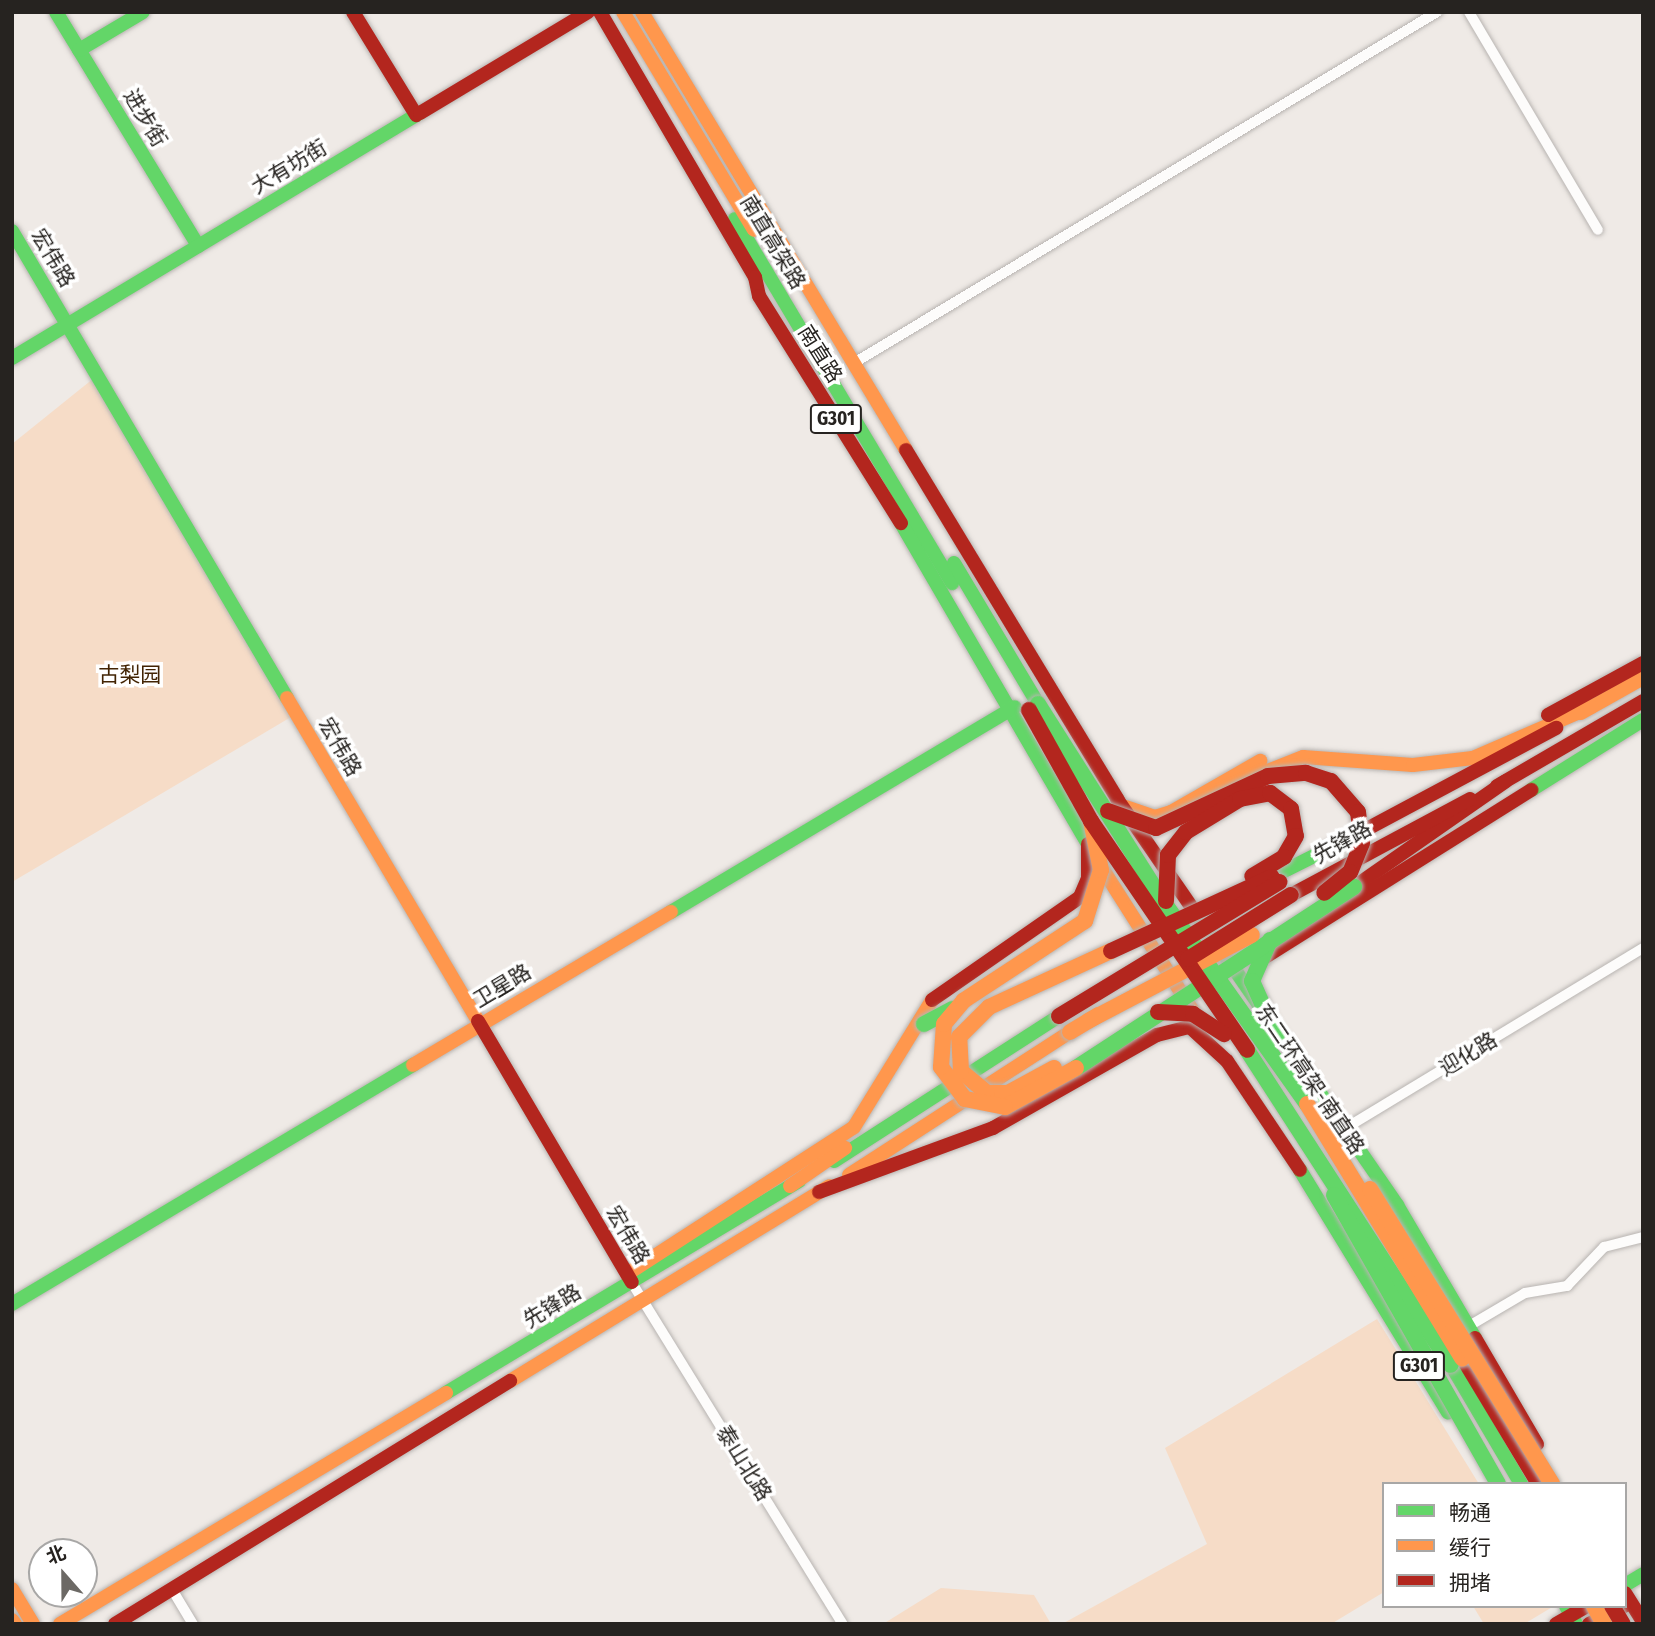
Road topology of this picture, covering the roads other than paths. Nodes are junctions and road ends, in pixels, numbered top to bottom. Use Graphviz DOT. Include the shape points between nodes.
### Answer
graph roads {
  1 [pos="56,12"];
  2 [pos="143,12"];
  3 [pos="353,12"];
  4 [pos="588,12"];
  5 [pos="600,12"];
  6 [pos="610,12"];
  7 [pos="623,12"];
  8 [pos="642,12"];
  9 [pos="1437,12"];
  10 [pos="1469,12"];
  11 [pos="79,50"];
  12 [pos="416,115"];
  13 [pos="1598,230"];
  14 [pos="12,231"];
  15 [pos="198,246"];
  16 [pos="759,296"];
  17 [pos="68,324"];
  18 [pos="12,358"];
  19 [pos="854,363"];
  20 [pos="878,398"];
  21 [pos="1643,663"];
  22 [pos="1643,678"];
  23 [pos="1643,701"];
  24 [pos="1027,707"];
  25 [pos="1591,707"];
  26 [pos="1643,720"];
  27 [pos="1480,756"];
  28 [pos="1076,759"];
  29 [pos="1452,762"];
  30 [pos="1062,772"];
  31 [pos="1506,781"];
  32 [pos="1243,782"];
  33 [pos="1112,805"];
  34 [pos="1086,821"];
  35 [pos="1275,879"];
  36 [pos="1097,895"];
  37 [pos="1167,906"];
  38 [pos="1278,931"];
  39 [pos="1280,948"];
  40 [pos="1643,948"];
  41 [pos="1235,976"];
  42 [pos="1192,1010"];
  43 [pos="1088,1021"];
  44 [pos="924,1024"];
  45 [pos="478,1025"];
  46 [pos="1190,1027"];
  47 [pos="1277,1032"];
  48 [pos="1243,1052"];
  49 [pos="1319,1121"];
  50 [pos="1342,1124"];
  51 [pos="1305,1135"];
  52 [pos="1294,1160"];
  53 [pos="790,1186"];
  54 [pos="819,1192"];
  55 [pos="1643,1237"];
  56 [pos="629,1278"];
  57 [pos="644,1301"];
  58 [pos="12,1304"];
  59 [pos="1469,1326"];
  60 [pos="1495,1482"];
  61 [pos="1495,1482"];
  62 [pos="1520,1482"];
  63 [pos="1537,1482"];
  64 [pos="1551,1482"];
  65 [pos="1559,1482"];
  66 [pos="1643,1574"];
  67 [pos="1627,1584"];
  68 [pos="12,1589"];
  69 [pos="173,1591"];
  70 [pos="1630,1601"];
  71 [pos="1595,1608"];
  72 [pos="1613,1608"];
  73 [pos="1617,1608"];
  74 [pos="1571,1615"];
  75 [pos="1643,1622"];
  76 [pos="33,1624"];
  77 [pos="60,1624"];
  78 [pos="116,1624"];
  79 [pos="193,1624"];
  80 [pos="843,1624"];
  81 [pos="1556,1624"];
  82 [pos="1588,1624"];
  83 [pos="1604,1624"];
  84 [pos="1623,1624"];
  1 -- 11 [label="main road, 进步街"];
  2 -- 11 [label="main road"];
  3 -- 12 [label="main road"];
  4 -- 12 [label="main road, 大有坊街"];
  5 -- 16 [label="main road, 南直路 / G301" via="755,277"];
  6 -- 24 [label="main road, 南直高架路"];
  7 -- 24 [label="main road, 南直高架路"];
  8 -- 19 [label="main road, 南直路 / G301"];
  9 -- 19 [label="street"];
  10 -- 13 [label="street"];
  11 -- 15 [label="main road, 进步街"];
  12 -- 15 [label="main road, 大有坊街"];
  14 -- 17 [label="main road, 宏伟路"];
  15 -- 17 [label="main road, 大有坊街"];
  16 -- 24 [label="main road, 南直路 / G301"];
  16 -- 30 [label="main road, bridge" via="774,307 1038,743"];
  17 -- 18 [label="main road, 大有坊街"];
  17 -- 45 [label="main road, 宏伟路"];
  19 -- 20 [label="main road, 南直路 / G301"];
  20 -- 28 [label="main road, bridge" via="886,424 1048,697"];
  20 -- 33 [label="main road, 南直路 / G301"];
  21 -- 27 [label="main road"];
  22 -- 25 [label="main road, 先锋路"];
  23 -- 31 [label="main road, 先锋路"];
  24 -- 28 [label="main road, 东二环高架-南直路, bridge"];
  24 -- 30 [label="main road, 东二环高架-南直路, bridge"];
  24 -- 34 [label="main road, 南直路 / G301"];
  24 -- 45 [label="main road, 卫星路"];
  25 -- 27 [label="main road"];
  25 -- 35 [label="main road, 先锋路" via="1491,769"];
  26 -- 39 [label="main road"];
  27 -- 29 [label="main road"];
  28 -- 33 [label="main road, 东二环高架-南直路, bridge"];
  29 -- 32 [label="main road, bridge" via="1392,765 1303,757"];
  29 -- 33 [label="main road" via="1290,747 1156,817"];
  30 -- 34 [label="main road, 东二环高架-南直路, bridge"];
  31 -- 38 [label="main road, bridge" via="1354,887"];
  31 -- 43 [label="main road, 先锋路, bridge" via="1291,895"];
  32 -- 33 [label="main road, bridge" via="1166,826 1146,827"];
  32 -- 43 [label="main road, bridge" via="1306,773 1344,791 1361,823 1362,843 1350,872 1174,981"];
  33 -- 34 [label="street"];
  33 -- 37 [label="main road, 东二环高架-南直路, bridge"];
  33 -- 41 [label="main road, G301"];
  34 -- 36 [label="main road, bridge" via="1101,870"];
  34 -- 42 [label="main road" via="1114,889"];
  34 -- 48 [label="main road, 东二环高架-南直路, bridge"];
  34 -- 56 [label="main road" via="1090,865 1080,897 927,1003 854,1127"];
  35 -- 48 [label="main road, bridge" via="989,1007 971,1019 957,1051 969,1082 997,1094 1023,1087 1152,1013 1193,1014"];
  35 -- 53 [label="main road, 先锋路, bridge" via="874,1139"];
  36 -- 38 [label="main road, bridge" via="1073,932 964,1001 944,1024 941,1068 965,1099 1005,1107 1036,1094"];
  36 -- 44 [label="main road, bridge"];
  37 -- 44 [label="main road, bridge" via="1168,855 1186,832 1254,793 1270,793 1288,804 1296,836 1278,862"];
  37 -- 49 [label="main road, 东二环高架-南直路, bridge"];
  38 -- 47 [label="main road, bridge" via="1252,975 1258,1006"];
  39 -- 41 [label="main road"];
  39 -- 47 [label="main road" via="1260,976"];
  40 -- 50 [label="street, 迎化路"];
  41 -- 42 [label="main road"];
  41 -- 47 [label="main road, G301"];
  42 -- 46 [label="main road"];
  43 -- 54 [label="main road, 先锋路, bridge" via="911,1140"];
  44 -- 53 [label="main road" via="871,1125"];
  45 -- 56 [label="main road, 宏伟路"];
  45 -- 58 [label="main road, 卫星路"];
  46 -- 52 [label="main road, G301" via="1227,1061"];
  46 -- 54 [label="main road" via="1157,1035 993,1128"];
  47 -- 50 [label="main road"];
  48 -- 51 [label="main road, 东二环高架-南直路, bridge"];
  49 -- 63 [label="main road, 东二环高架-南直路, bridge"];
  49 -- 64 [label="main road, bridge" via="1393,1218"];
  50 -- 52 [label="street, 迎化路"];
  50 -- 59 [label="main road"];
  51 -- 61 [label="main road, bridge" via="1355,1240"];
  51 -- 62 [label="main road, 东二环高架-南直路, bridge"];
  52 -- 60 [label="main road, G301"];
  53 -- 56 [label="main road, 先锋路"];
  54 -- 57 [label="main road"];
  55 -- 59 [label="street" via="1604,1247 1567,1286 1525,1293"];
  56 -- 57 [label="street, 泰山北路"];
  56 -- 77 [label="main road, 先锋路"];
  57 -- 69 [label="main road"];
  57 -- 80 [label="street, 泰山北路"];
  59 -- 65 [label="main road"];
  66 -- 67 [label="main road"];
  68 -- 76 [label="main road"];
  69 -- 78 [label="main road"];
  69 -- 79 [label="street"];
  70 -- 75 [label="main road"];
  71 -- 83 [label="main road, bridge"];
  72 -- 84 [label="main road, bridge"];
  73 -- 82 [label="main road"];
  74 -- 81 [label="main road"];
}
